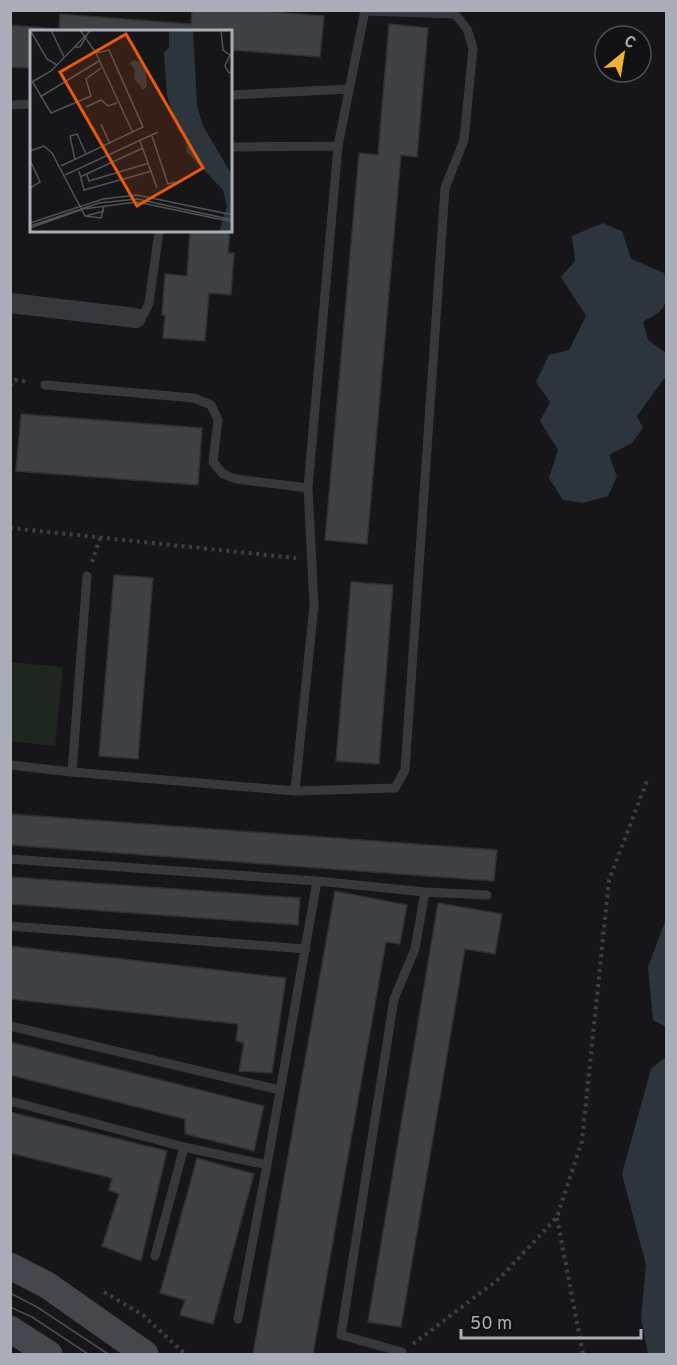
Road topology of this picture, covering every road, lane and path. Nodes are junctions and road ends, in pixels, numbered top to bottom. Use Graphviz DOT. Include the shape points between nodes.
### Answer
graph roads {
  1 [pos="365,11"];
  2 [pos="349,89"];
  3 [pos="232,95"];
  4 [pos="30,104"];
  5 [pos="10,105"];
  6 [pos="338,146"];
  7 [pos="232,147"];
  8 [pos="159,232"];
  9 [pos="10,303"];
  10 [pos="136,318"];
  11 [pos="45,385"];
  12 [pos="10,386"];
  13 [pos="308,488"];
  14 [pos="10,528"];
  15 [pos="100,537"];
  16 [pos="312,560"];
  17 [pos="87,576"];
  18 [pos="10,765"];
  19 [pos="72,772"];
  20 [pos="647,781"];
  21 [pos="295,791"];
  22 [pos="10,859"];
  23 [pos="317,881"];
  24 [pos="425,892"];
  25 [pos="487,895"];
  26 [pos="10,926"];
  27 [pos="306,950"];
  28 [pos="10,1026"];
  29 [pos="280,1090"];
  30 [pos="10,1101"];
  31 [pos="184,1147"];
  32 [pos="267,1166"];
  33 [pos="557,1218"];
  34 [pos="155,1256"];
  35 [pos="10,1266"];
  36 [pos="238,1319"];
  37 [pos="10,1329"];
  38 [pos="402,1352"];
  39 [pos="49,1354"];
  40 [pos="145,1354"];
  41 [pos="582,1354"];
  1 -- 2 [label="lane"];
  1 -- 21 [label="lane" via="455,14 467,29 473,48 464,140 445,188 405,770 395,788"];
  2 -- 3 [label="lane"];
  2 -- 6 [label="lane"];
  4 -- 5 [label="lane"];
  6 -- 7 [label="lane"];
  6 -- 13 [label="lane"];
  8 -- 10 [label="lane" via="149,303 144,314"];
  9 -- 10 [label="street"];
  11 -- 12 [label="path" via="15,380"];
  11 -- 13 [label="lane" via="194,398 211,405 218,420 213,462 223,474"];
  13 -- 16 [label="lane"];
  14 -- 15 [label="path"];
  15 -- 16 [label="path"];
  15 -- 17 [label="path"];
  16 -- 21 [label="lane" via="314,605"];
  17 -- 19 [label="lane"];
  18 -- 19 [label="lane"];
  19 -- 21 [label="lane"];
  20 -- 33 [label="path" via="609,880 582,1141"];
  22 -- 23 [label="lane"];
  23 -- 24 [label="lane"];
  23 -- 27 [label="lane"];
  24 -- 25 [label="lane"];
  24 -- 38 [label="lane" via="415,949 394,999 341,1335"];
  26 -- 27 [label="lane"];
  27 -- 29 [label="lane"];
  28 -- 29 [label="lane"];
  29 -- 32 [label="lane"];
  30 -- 31 [label="lane"];
  31 -- 32 [label="lane"];
  31 -- 34 [label="lane"];
  32 -- 36 [label="lane"];
  33 -- 38 [label="path" via="500,1278"];
  33 -- 41 [label="path"];
  35 -- 40 [label="main road" via="47,1285"];
  37 -- 39 [label="main road"];
}
